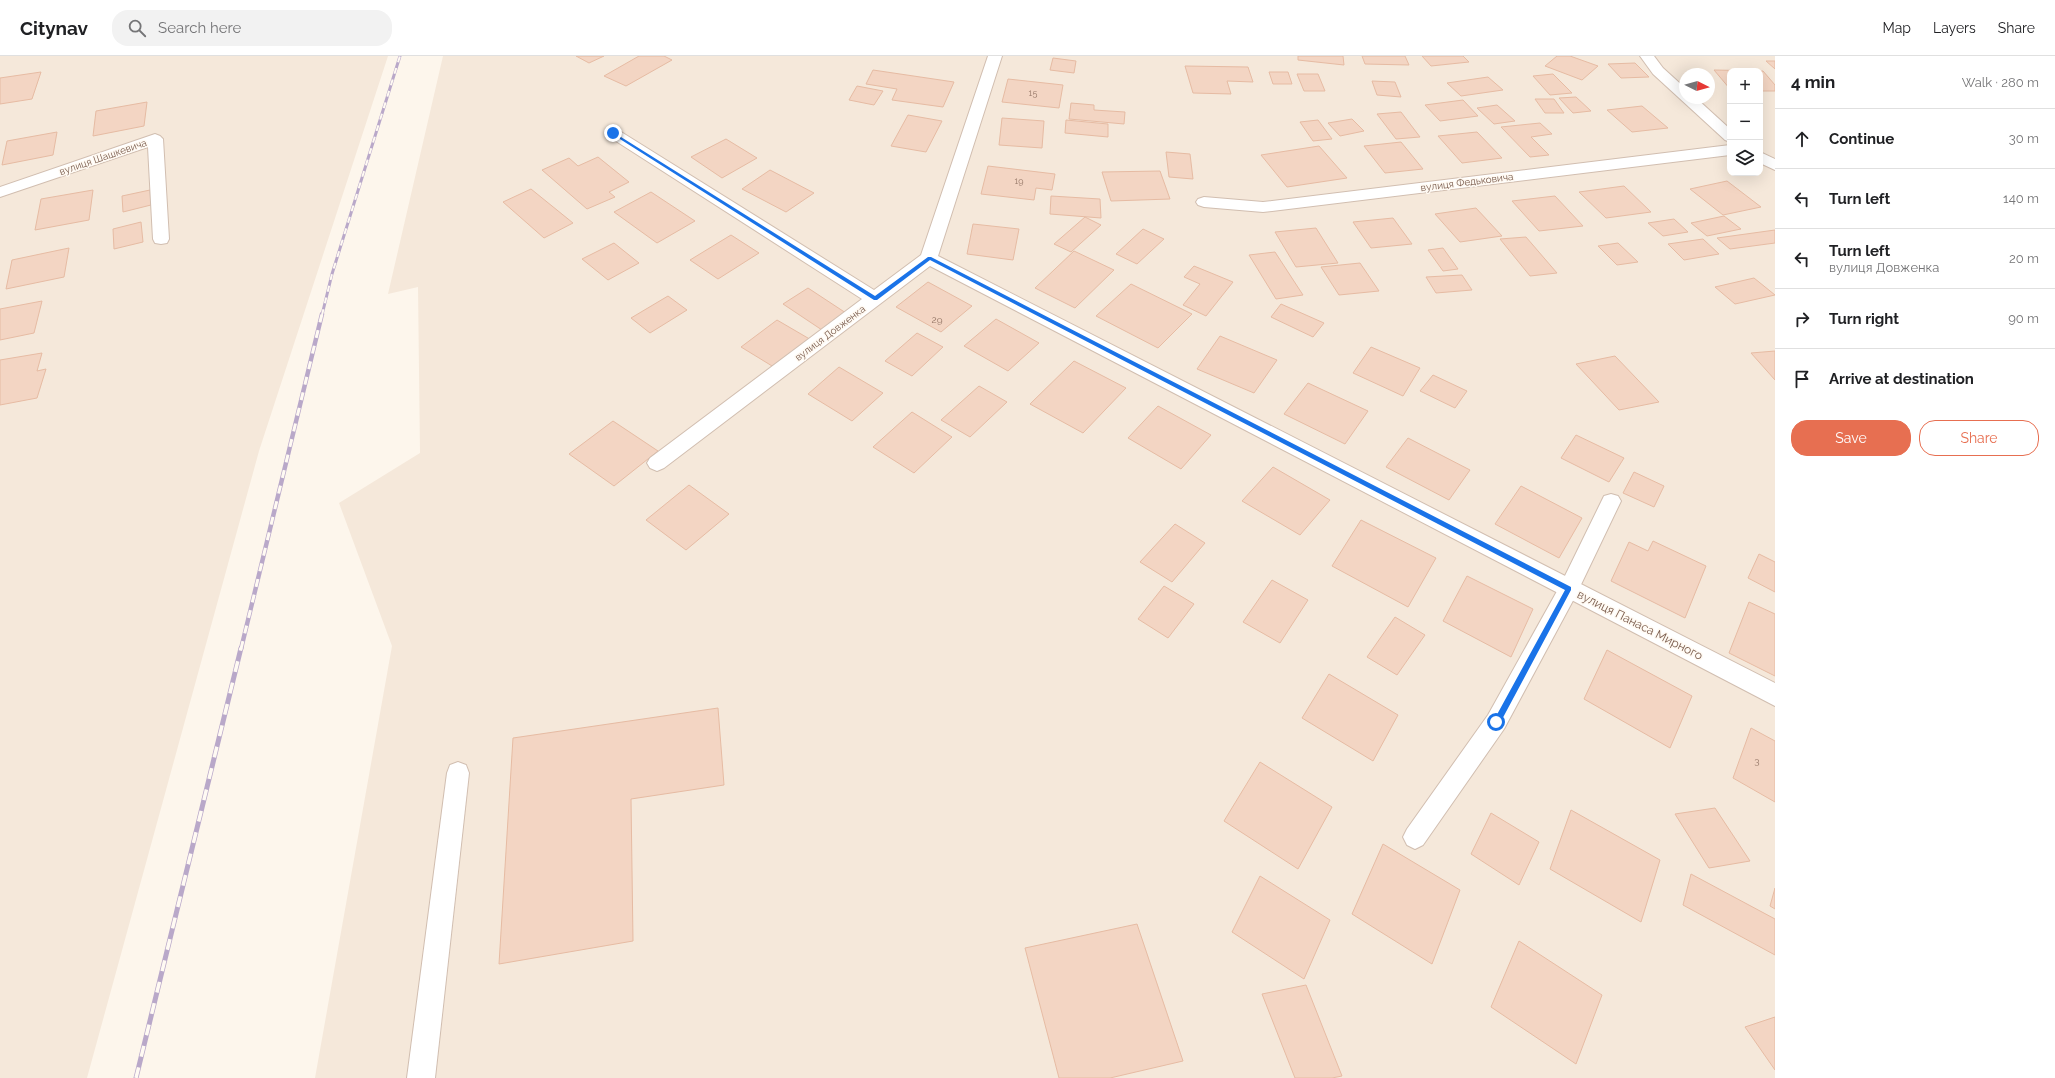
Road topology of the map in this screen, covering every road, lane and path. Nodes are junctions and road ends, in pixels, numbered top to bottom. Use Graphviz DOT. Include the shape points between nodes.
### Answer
graph roads {
  1 [pos="995,56"];
  2 [pos="1647,56"];
  3 [pos="1679,90"];
  4 [pos="1694,104"];
  5 [pos="613,133"];
  6 [pos="1727,134"];
  7 [pos="1727,150"];
  8 [pos="1763,159"];
  9 [pos="1775,165"];
  10 [pos="0,192"];
  11 [pos="1204,202"];
  12 [pos="161,239"];
  13 [pos="929,258"];
  14 [pos="876,299"];
  15 [pos="657,463"];
  16 [pos="1611,501"];
  17 [pos="1569,588"];
  18 [pos="1775,695"];
  19 [pos="458,773"];
  20 [pos="1415,837"];
  21 [pos="421,1078"];
  1 -- 13 [label="street"];
  2 -- 3 [label="street" via="1658,71"];
  4 -- 6 [label="street"];
  5 -- 14 [label="street"];
  7 -- 11 [label="street, вулиця Федьковича" via="1263,207"];
  8 -- 9 [label="street"];
  10 -- 12 [label="street, вулиця Шашкевича" via="155,139"];
  13 -- 14 [label="street, вулиця Довженка"];
  13 -- 17 [label="street, вулиця Панаса Мирного"];
  14 -- 15 [label="street, вулиця Довженка"];
  16 -- 17 [label="lane"];
  17 -- 18 [label="street, вулиця Панаса Мирного"];
  17 -- 20 [label="lane" via="1496,722"];
  19 -- 21 [label="lane"];
}
